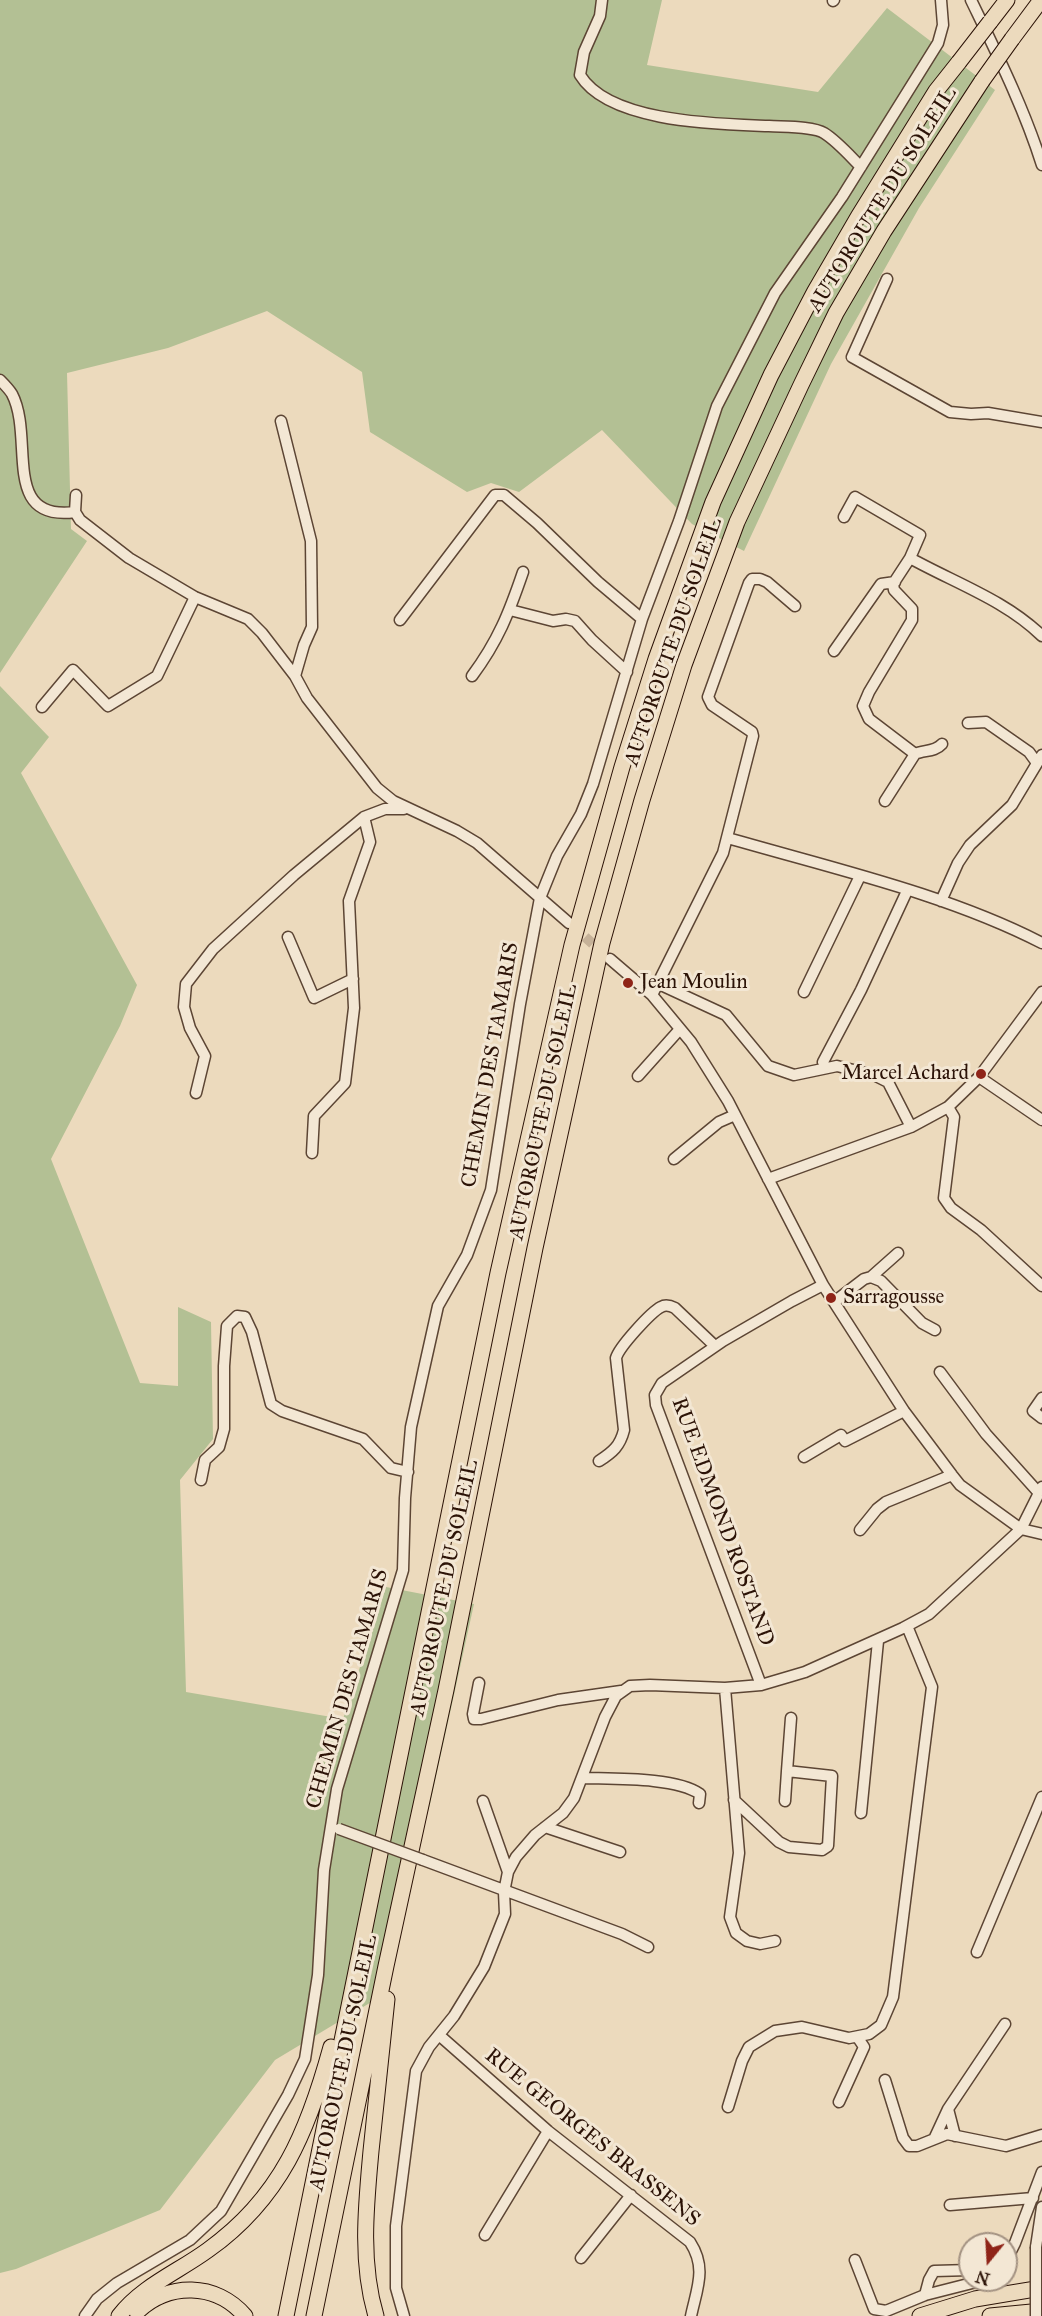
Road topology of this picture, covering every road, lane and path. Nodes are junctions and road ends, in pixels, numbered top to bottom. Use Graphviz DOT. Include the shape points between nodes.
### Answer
graph roads {
  1 [pos="602,0"];
  2 [pos="941,0"];
  3 [pos="971,0"];
  4 [pos="1007,0"];
  5 [pos="1041,0"];
  6 [pos="1042,165"];
  7 [pos="861,166"];
  8 [pos="887,279"];
  9 [pos="0,380"];
  10 [pos="281,421"];
  11 [pos="1042,422"];
  12 [pos="76,495"];
  13 [pos="75,512"];
  14 [pos="844,517"];
  15 [pos="910,558"];
  16 [pos="524,572"];
  17 [pos="895,582"];
  18 [pos="195,597"];
  19 [pos="795,606"];
  20 [pos="510,610"];
  21 [pos="400,620"];
  22 [pos="642,620"];
  23 [pos="1042,636"];
  24 [pos="834,651"];
  25 [pos="627,672"];
  26 [pos="295,676"];
  27 [pos="472,676"];
  28 [pos="42,706"];
  29 [pos="968,723"];
  30 [pos="942,744"];
  31 [pos="915,754"];
  32 [pos="1040,759"];
  33 [pos="885,801"];
  34 [pos="410,809"];
  35 [pos="364,818"];
  36 [pos="728,838"];
  37 [pos="860,876"];
  38 [pos="907,891"];
  39 [pos="540,898"];
  40 [pos="941,901"];
  41 [pos="569,923"];
  42 [pos="288,937"];
  43 [pos="1042,943"];
  44 [pos="610,959"];
  45 [pos="353,979"];
  46 [pos="658,984"];
  47 [pos="804,992"];
  48 [pos="1042,992"];
  49 [pos="652,995"];
  50 [pos="680,1029"];
  51 [pos="823,1062"];
  52 [pos="638,1077"];
  53 [pos="979,1077"];
  54 [pos="196,1093"];
  55 [pos="948,1107"];
  56 [pos="735,1114"];
  57 [pos="1042,1120"];
  58 [pos="910,1127"];
  59 [pos="312,1153"];
  60 [pos="674,1159"];
  61 [pos="768,1179"];
  62 [pos="898,1253"];
  63 [pos="871,1277"];
  64 [pos="823,1286"];
  65 [pos="1042,1286"];
  66 [pos="834,1302"];
  67 [pos="935,1330"];
  68 [pos="715,1346"];
  69 [pos="940,1372"];
  70 [pos="1042,1398"];
  71 [pos="904,1411"];
  72 [pos="1042,1418"];
  73 [pos="804,1456"];
  74 [pos="599,1461"];
  75 [pos="408,1472"];
  76 [pos="952,1475"];
  77 [pos="201,1480"];
  78 [pos="1040,1489"];
  79 [pos="1021,1529"];
  80 [pos="860,1530"];
  81 [pos="1042,1534"];
  82 [pos="907,1626"];
  83 [pos="878,1641"];
  84 [pos="479,1683"];
  85 [pos="761,1685"];
  86 [pos="725,1688"];
  87 [pos="621,1691"];
  88 [pos="791,1718"];
  89 [pos="787,1771"];
  90 [pos="582,1778"];
  91 [pos="1042,1797"];
  92 [pos="734,1800"];
  93 [pos="483,1801"];
  94 [pos="785,1801"];
  95 [pos="699,1803"];
  96 [pos="861,1813"];
  97 [pos="335,1827"];
  98 [pos="545,1827"];
  99 [pos="620,1852"];
  100 [pos="508,1872"];
  101 [pos="504,1892"];
  102 [pos="367,1911"];
  103 [pos="396,1919"];
  104 [pos="775,1941"];
  105 [pos="648,1947"];
  106 [pos="977,1952"];
  107 [pos="1005,2024"];
  108 [pos="440,2035"];
  109 [pos="858,2038"];
  110 [pos="885,2080"];
  111 [pos="839,2102"];
  112 [pos="728,2107"];
  113 [pos="948,2109"];
  114 [pos="548,2131"];
  115 [pos="1042,2135"];
  116 [pos="955,2136"];
  117 [pos="935,2137"];
  118 [pos="1042,2172"];
  119 [pos="631,2194"];
  120 [pos="1033,2198"];
  121 [pos="950,2205"];
  122 [pos="1042,2207"];
  123 [pos="1018,2233"];
  124 [pos="485,2235"];
  125 [pos="581,2258"];
  126 [pos="855,2260"];
  127 [pos="958,2270"];
  128 [pos="958,2287"];
  129 [pos="1042,2288"];
  130 [pos="925,2295"];
  131 [pos="1042,2299"];
  132 [pos="1042,2311"];
  133 [pos="85,2316"];
  134 [pos="119,2316"];
  135 [pos="133,2316"];
  136 [pos="245,2316"];
  137 [pos="286,2316"];
  138 [pos="314,2316"];
  139 [pos="376,2316"];
  140 [pos="404,2316"];
  141 [pos="691,2316"];
  142 [pos="920,2316"];
  143 [pos="990,2316"];
  144 [pos="1036,2316"];
  1 -- 7 [label="street" via="580,75 587,86 605,98 653,117 823,132"];
  2 -- 7 [label="street, CHEMIN DES TAMARIS" via="943,25 938,43"];
  3 -- 6 [label="street" via="1010,82"];
  4 -- 102 [label="highway, AUTOROUTE DU SOLEIL, bridge" via="936,91 815,291 771,375 713,502 656,659 572,945 498,1273"];
  5 -- 103 [label="highway, AUTOROUTE DU SOLEIL, bridge" via="982,81 884,231 836,314 737,522 680,676 602,943"];
  7 -- 22 [label="street, CHEMIN DES TAMARIS" via="775,293 717,406 680,521"];
  8 -- 11 [label="street" via="852,357 950,412 988,413"];
  9 -- 13 [label="street" via="11,392 18,414 28,496 48,513"];
  10 -- 26 [label="street" via="310,541 312,627"];
  12 -- 13 [label="street"];
  13 -- 18 [label="street" via="129,558"];
  14 -- 15 [label="street" via="855,497 920,535"];
  15 -- 17 [label="street"];
  15 -- 23 [label="street" via="1002,605"];
  16 -- 20 [label="street"];
  17 -- 24 [label="street" via="881,584"];
  17 -- 31 [label="street" via="894,590 912,609 912,620 863,706 869,719"];
  18 -- 26 [label="street" via="248,619"];
  18 -- 28 [label="street" via="157,676 108,706 73,670"];
  19 -- 36 [label="street" via="767,582 752,579 708,697 712,705 753,736"];
  20 -- 25 [label="street" via="553,621 575,621"];
  20 -- 27 [label="street" via="493,648"];
  21 -- 22 [label="street" via="495,495 504,495"];
  22 -- 25 [label="street, CHEMIN DES TAMARIS"];
  25 -- 39 [label="street, CHEMIN DES TAMARIS" via="581,814 557,856"];
  26 -- 34 [label="street" via="377,788"];
  29 -- 32 [label="street" via="986,722"];
  30 -- 31 [label="street"];
  31 -- 33 [label="street"];
  32 -- 40 [label="street" via="1012,805 970,845"];
  34 -- 35 [label="street" via="385,808"];
  34 -- 39 [label="street" via="477,843"];
  35 -- 45 [label="street" via="370,842 349,901"];
  35 -- 54 [label="street" via="213,949 186,984 184,1007 190,1028 206,1056"];
  36 -- 37 [label="street"];
  36 -- 46 [label="street"];
  37 -- 38 [label="street"];
  37 -- 47 [label="street"];
  38 -- 40 [label="street"];
  38 -- 51 [label="street"];
  39 -- 41 [label="street"];
  39 -- 75 [label="street, CHEMIN DES TAMARIS" via="491,1190 467,1255 438,1306 411,1426"];
  40 -- 43 [label="street"];
  42 -- 45 [label="street" via="314,998"];
  44 -- 49 [label="street"];
  45 -- 59 [label="street" via="354,1008 345,1083 314,1116"];
  46 -- 49 [label="street"];
  46 -- 58 [label="street" via="726,1015 775,1070 794,1075 837,1066 888,1082"];
  48 -- 53 [label="street"];
  49 -- 50 [label="street"];
  50 -- 52 [label="street"];
  50 -- 56 [label="street"];
  53 -- 55 [label="street"];
  53 -- 57 [label="street"];
  55 -- 58 [label="street"];
  55 -- 65 [label="street" via="954,1117 944,1198"];
  56 -- 60 [label="street" via="719,1122"];
  56 -- 61 [label="street"];
  58 -- 61 [label="street"];
  61 -- 64 [label="street"];
  62 -- 63 [label="street"];
  63 -- 66 [label="street"];
  63 -- 67 [label="street" via="881,1281 922,1323"];
  64 -- 66 [label="street"];
  64 -- 68 [label="street, RUE EDMOND ROSTAND"];
  66 -- 71 [label="street"];
  68 -- 74 [label="street" via="675,1308 662,1306 619,1349 616,1358 624,1430 614,1452"];
  68 -- 85 [label="street, RUE EDMOND ROSTAND" via="662,1383 655,1395 656,1405"];
  69 -- 78 [label="street" via="986,1434"];
  70 -- 72 [label="street" via="1033,1411"];
  71 -- 73 [label="street" via="845,1441 841,1435"];
  71 -- 76 [label="street"];
  75 -- 77 [label="street" via="391,1468 363,1439 271,1404 252,1332 245,1317 237,1316 227,1326 224,1429 219,1447 205,1460"];
  75 -- 97 [label="street, CHEMIN DES TAMARIS" via="403,1570 337,1789"];
  76 -- 79 [label="street"];
  76 -- 80 [label="street" via="886,1502"];
  78 -- 79 [label="street"];
  79 -- 81 [label="street"];
  79 -- 82 [label="street" via="929,1614"];
  82 -- 83 [label="street"];
  82 -- 109 [label="street" via="932,1687 930,1705 893,1997 881,2025"];
  83 -- 85 [label="street" via="805,1672"];
  83 -- 96 [label="street"];
  84 -- 87 [label="street" via="474,1719"];
  85 -- 86 [label="street"];
  86 -- 87 [label="street" via="650,1685 630,1686"];
  86 -- 92 [label="street"];
  87 -- 90 [label="street" via="605,1716"];
  88 -- 89 [label="street"];
  89 -- 92 [label="street" via="832,1776 830,1837 828,1846 822,1850 789,1848"];
  89 -- 94 [label="street"];
  90 -- 95 [label="street" via="690,1786 700,1794"];
  90 -- 98 [label="street" via="563,1813"];
  91 -- 106 [label="street"];
  92 -- 104 [label="street" via="739,1853 730,1917 736,1933 747,1941"];
  93 -- 100 [label="street"];
  97 -- 101 [label="street, bridge"];
  97 -- 133 [label="street, CHEMIN DES TAMARIS" via="324,1869 318,1975 305,2059 298,2076 221,2211 190,2240 103,2294"];
  98 -- 99 [label="street"];
  98 -- 100 [label="street" via="516,1857"];
  100 -- 101 [label="street"];
  101 -- 105 [label="street"];
  101 -- 108 [label="street" via="505,1914 484,1967"];
  102 -- 134 [label="highway" via="317,2097 306,2129 282,2173 242,2222 188,2265 152,2286"];
  102 -- 137 [label="highway, AUTOROUTE DU SOLEIL"];
  103 -- 138 [label="highway, AUTOROUTE DU SOLEIL"];
  103 -- 139 [label="highway" via="367,2201 366,2267"];
  107 -- 113 [label="street"];
  108 -- 114 [label="street, RUE GEORGES BRASSENS"];
  108 -- 140 [label="street" via="416,2072 399,2190 396,2288"];
  109 -- 111 [label="street" via="864,2047"];
  109 -- 112 [label="street" via="801,2027 775,2031 749,2048"];
  110 -- 117 [label="street" via="905,2144 917,2146"];
  113 -- 116 [label="street"];
  113 -- 117 [label="street"];
  114 -- 119 [label="street, RUE GEORGES BRASSENS"];
  114 -- 124 [label="street"];
  115 -- 116 [label="street" via="1006,2146"];
  116 -- 117 [label="street"];
  118 -- 120 [label="street"];
  119 -- 125 [label="street"];
  119 -- 141 [label="street, RUE GEORGES BRASSENS" via="690,2242 698,2254 701,2272"];
  120 -- 121 [label="street"];
  120 -- 123 [label="street"];
  122 -- 144 [label="street, bridge" via="1036,2247"];
  126 -- 130 [label="street" via="874,2309 886,2311"];
  127 -- 130 [label="street" via="934,2271"];
  128 -- 130 [label="street"];
  129 -- 142 [label="highway" via="975,2299"];
  131 -- 142 [label="highway" via="988,2302"];
  132 -- 143 [label="highway"];
  135 -- 136 [label="highway" via="161,2295 194,2289 214,2293"];
}
